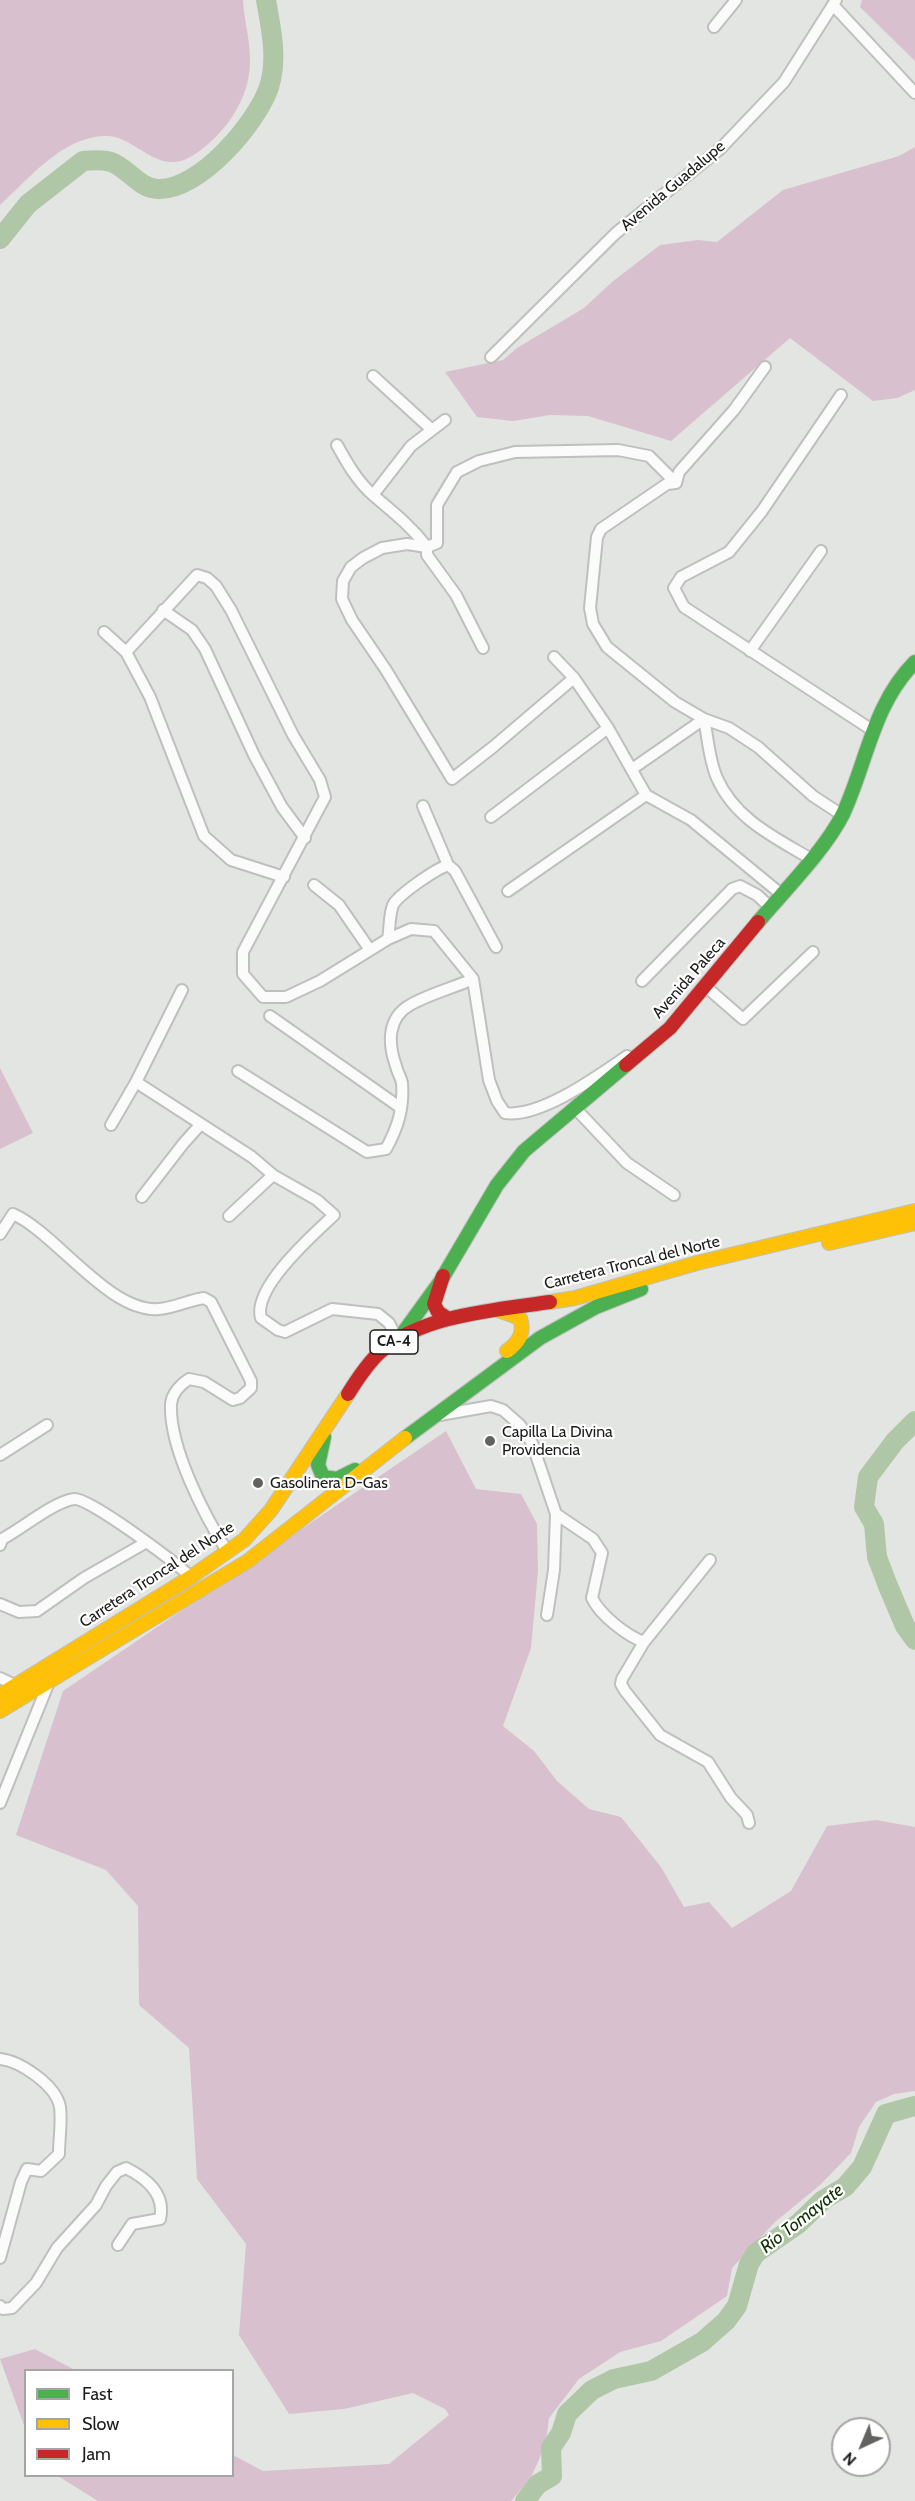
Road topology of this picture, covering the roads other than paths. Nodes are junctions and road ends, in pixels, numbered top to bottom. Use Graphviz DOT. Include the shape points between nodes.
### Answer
graph roads {
  1 [pos="736,0"];
  2 [pos="834,3"];
  3 [pos="714,27"];
  4 [pos="915,93"];
  5 [pos="491,357"];
  6 [pos="765,367"];
  7 [pos="373,376"];
  8 [pos="842,395"];
  9 [pos="445,420"];
  10 [pos="431,429"];
  11 [pos="337,445"];
  12 [pos="676,483"];
  13 [pos="373,495"];
  14 [pos="427,547"];
  15 [pos="821,551"];
  16 [pos="163,610"];
  17 [pos="104,632"];
  18 [pos="483,648"];
  19 [pos="750,651"];
  20 [pos="126,652"];
  21 [pos="554,657"];
  22 [pos="915,662"];
  23 [pos="574,678"];
  24 [pos="704,719"];
  25 [pos="608,728"];
  26 [pos="872,730"];
  27 [pos="632,769"];
  28 [pos="646,795"];
  29 [pos="423,806"];
  30 [pos="842,815"];
  31 [pos="491,817"];
  32 [pos="305,838"];
  33 [pos="811,859"];
  34 [pos="448,865"];
  35 [pos="284,877"];
  36 [pos="314,885"];
  37 [pos="508,891"];
  38 [pos="781,894"];
  39 [pos="770,907"];
  40 [pos="388,939"];
  41 [pos="496,947"];
  42 [pos="370,951"];
  43 [pos="813,952"];
  44 [pos="473,979"];
  45 [pos="642,981"];
  46 [pos="705,986"];
  47 [pos="182,990"];
  48 [pos="270,1016"];
  49 [pos="670,1028"];
  50 [pos="238,1071"];
  51 [pos="136,1082"];
  52 [pos="401,1108"];
  53 [pos="575,1108"];
  54 [pos="111,1125"];
  55 [pos="200,1125"];
  56 [pos="273,1174"];
  57 [pos="674,1196"];
  58 [pos="142,1197"];
  59 [pos="915,1211"];
  60 [pos="229,1216"];
  61 [pos="915,1223"];
  62 [pos="0,1234"];
  63 [pos="443,1276"];
  64 [pos="497,1310"];
  65 [pos="447,1318"];
  66 [pos="398,1340"];
  67 [pos="434,1416"];
  68 [pos="327,1424"];
  69 [pos="47,1425"];
  70 [pos="406,1437"];
  71 [pos="0,1455"];
  72 [pos="385,1455"];
  73 [pos="556,1514"];
  74 [pos="1,1541"];
  75 [pos="145,1543"];
  76 [pos="227,1551"];
  77 [pos="710,1560"];
  78 [pos="191,1577"];
  79 [pos="0,1604"];
  80 [pos="547,1615"];
  81 [pos="644,1642"];
  82 [pos="0,1678"];
  83 [pos="49,1681"];
  84 [pos="15,1685"];
  85 [pos="0,1695"];
  86 [pos="0,1712"];
  87 [pos="0,1803"];
  88 [pos="749,1823"];
  89 [pos="0,2059"];
  90 [pos="118,2245"];
  91 [pos="0,2258"];
  92 [pos="0,2306"];
  1 -- 3 [label="street"];
  2 -- 4 [label="street"];
  2 -- 5 [label="street, Avenida Guadalupe" via="784,82 721,148 616,234"];
  6 -- 12 [label="street" via="734,410 679,472"];
  7 -- 10 [label="street"];
  8 -- 19 [label="street" via="729,552 676,582 677,598 684,607"];
  9 -- 10 [label="street"];
  10 -- 13 [label="street" via="411,446"];
  11 -- 13 [label="street" via="351,470"];
  12 -- 14 [label="street" via="649,456 618,450 515,452 479,461 458,472 437,505 437,543"];
  12 -- 24 [label="street" via="667,484 602,529 594,551 590,608 593,624 607,647 675,702"];
  13 -- 14 [label="street" via="410,524"];
  14 -- 18 [label="street" via="427,555 456,595"];
  14 -- 23 [label="street" via="407,544 382,548 363,558 343,580 342,599 448,776 455,779"];
  15 -- 19 [label="street"];
  16 -- 20 [label="street"];
  16 -- 32 [label="street" via="192,630 205,649 282,807"];
  16 -- 32 [label="street" via="197,575 216,586 320,780 325,797"];
  17 -- 20 [label="street"];
  19 -- 26 [label="street"];
  20 -- 35 [label="street" via="150,697 204,836 231,860"];
  21 -- 23 [label="street"];
  22 -- 26 [label="main road, Avenida Paleca" via="898,681"];
  23 -- 25 [label="street"];
  24 -- 27 [label="street"];
  24 -- 30 [label="street" via="729,728 758,747 813,796"];
  24 -- 33 [label="street" via="716,777 727,798 751,823"];
  25 -- 27 [label="street"];
  25 -- 31 [label="street"];
  26 -- 30 [label="main road, Avenida Paleca"];
  27 -- 28 [label="street"];
  28 -- 37 [label="street"];
  28 -- 38 [label="street" via="691,820"];
  29 -- 34 [label="street"];
  30 -- 33 [label="main road, Avenida Paleca"];
  32 -- 35 [label="street"];
  33 -- 38 [label="main road, Avenida Paleca"];
  34 -- 40 [label="street" via="396,900"];
  34 -- 41 [label="street" via="455,871"];
  35 -- 42 [label="street" via="243,952 243,975 263,997 286,997"];
  36 -- 42 [label="street" via="339,905"];
  38 -- 39 [label="main road, Avenida Paleca"];
  39 -- 45 [label="street" via="741,886 732,889"];
  39 -- 46 [label="main road, Avenida Paleca"];
  40 -- 42 [label="street"];
  40 -- 44 [label="street" via="411,929 434,931"];
  43 -- 46 [label="street" via="742,1019"];
  44 -- 49 [label="street" via="489,1080 505,1113 517,1115 546,1105"];
  44 -- 52 [label="street" via="409,1005 398,1016 389,1034 402,1081"];
  46 -- 49 [label="main road, Avenida Paleca"];
  47 -- 51 [label="street"];
  48 -- 52 [label="street"];
  49 -- 53 [label="main road, Avenida Paleca"];
  50 -- 52 [label="street" via="367,1152 386,1149 398,1126"];
  51 -- 54 [label="street"];
  51 -- 55 [label="street"];
  53 -- 57 [label="street" via="627,1163"];
  53 -- 63 [label="main road, Avenida Paleca" via="524,1151 497,1185"];
  55 -- 56 [label="street"];
  55 -- 58 [label="street"];
  56 -- 60 [label="street"];
  56 -- 66 [label="street" via="334,1215 288,1258 261,1304 261,1318 285,1332 332,1309 363,1311 378,1314 390,1323"];
  59 -- 64 [label="main road, Carretera Troncal del Norte / CA-4" via="698,1263 575,1298"];
  61 -- 67 [label="main road, Carretera Troncal del Norte" via="689,1275 616,1299 540,1338"];
  62 -- 76 [label="street" via="13,1214 31,1222 94,1278 142,1308 159,1310 192,1300 211,1302 251,1388 232,1400 204,1382 189,1379 181,1384 171,1402 174,1429 192,1486"];
  63 -- 65 [label="main road" via="434,1304"];
  63 -- 66 [label="main road, Avenida Paleca"];
  64 -- 65 [label="main road, Carretera Troncal del Norte / CA-4"];
  64 -- 70 [label="main road" via="520,1318 523,1330 518,1342 447,1398"];
  65 -- 66 [label="main road, Carretera Troncal del Norte / CA-4"];
  66 -- 68 [label="main road, Carretera Troncal del Norte / CA-4" via="372,1359"];
  67 -- 70 [label="main road, Carretera Troncal del Norte"];
  67 -- 73 [label="street" via="491,1406 503,1410 532,1443"];
  68 -- 72 [label="main road" via="318,1465 327,1479 345,1476"];
  68 -- 76 [label="main road, Carretera Troncal del Norte / CA-4" via="265,1517 244,1540"];
  69 -- 71 [label="street"];
  70 -- 72 [label="main road, Carretera Troncal del Norte"];
  72 -- 83 [label="main road, Carretera Troncal del Norte" via="231,1572"];
  73 -- 80 [label="street"];
  73 -- 81 [label="street" via="593,1539 602,1553 592,1598 595,1604"];
  74 -- 75 [label="street" via="73,1499 88,1503"];
  75 -- 78 [label="street"];
  75 -- 79 [label="street" via="37,1611 19,1612"];
  76 -- 78 [label="main road, Carretera Troncal del Norte / CA-4"];
  77 -- 81 [label="street"];
  78 -- 84 [label="main road, Carretera Troncal del Norte / CA-4"];
  81 -- 88 [label="street" via="622,1679 625,1691 660,1735 708,1762"];
  82 -- 84 [label="street"];
  83 -- 86 [label="main road, Carretera Troncal del Norte"];
  83 -- 87 [label="street"];
  84 -- 85 [label="main road, Carretera Troncal del Norte / CA-4"];
  89 -- 91 [label="street" via="18,2062 56,2096 60,2107 58,2154 41,2171 27,2169"];
  90 -- 92 [label="street" via="132,2224 160,2218 163,2208 153,2188 126,2168 117,2172 96,2205 57,2248 36,2283 12,2308"];
}
